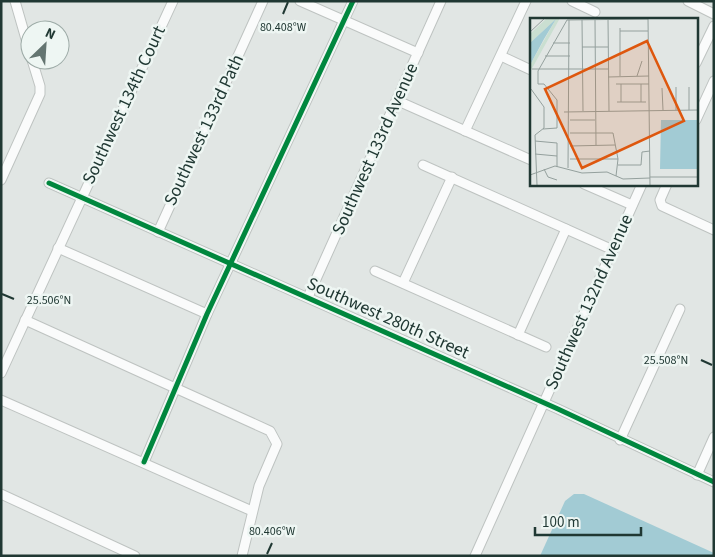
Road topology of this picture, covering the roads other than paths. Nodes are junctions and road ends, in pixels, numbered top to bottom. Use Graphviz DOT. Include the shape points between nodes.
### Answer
graph roads {
  1 [pos="15,1"];
  2 [pos="174,1"];
  3 [pos="263,1"];
  4 [pos="300,1"];
  5 [pos="353,1"];
  6 [pos="441,1"];
  7 [pos="526,1"];
  8 [pos="572,1"];
  9 [pos="688,1"];
  10 [pos="595,12"];
  11 [pos="714,14"];
  12 [pos="20,20"];
  13 [pos="344,22"];
  14 [pos="714,26"];
  15 [pos="418,54"];
  16 [pos="500,56"];
  17 [pos="698,59"];
  18 [pos="34,70"];
  19 [pos="530,70"];
  20 [pos="714,81"];
  21 [pos="398,101"];
  22 [pos="698,116"];
  23 [pos="465,131"];
  24 [pos="530,160"];
  25 [pos="424,165"];
  26 [pos="452,177"];
  27 [pos="1,180"];
  28 [pos="48,183"];
  29 [pos="586,185"];
  30 [pos="642,185"];
  31 [pos="667,185"];
  32 [pos="81,197"];
  33 [pos="632,205"];
  34 [pos="566,229"];
  35 [pos="714,230"];
  36 [pos="158,232"];
  37 [pos="58,248"];
  38 [pos="612,250"];
  39 [pos="232,264"];
  40 [pos="375,271"];
  41 [pos="403,283"];
  42 [pos="308,297"];
  43 [pos="680,309"];
  44 [pos="207,314"];
  45 [pos="25,320"];
  46 [pos="518,335"];
  47 [pos="546,347"];
  48 [pos="1,373"];
  49 [pos="176,388"];
  50 [pos="1,400"];
  51 [pos="544,404"];
  52 [pos="714,437"];
  53 [pos="620,440"];
  54 [pos="144,462"];
  55 [pos="697,474"];
  56 [pos="714,482"];
  57 [pos="1,494"];
  58 [pos="252,511"];
  59 [pos="135,556"];
  60 [pos="242,556"];
  61 [pos="475,556"];
  1 -- 12 [label="street"];
  2 -- 32 [label="street, Southwest 134th Court"];
  3 -- 36 [label="street, Southwest 133rd Path"];
  4 -- 13 [label="street"];
  5 -- 13 [label="street"];
  6 -- 15 [label="street, Southwest 133rd Avenue"];
  7 -- 16 [label="street"];
  8 -- 10 [label="street"];
  9 -- 11 [label="street"];
  13 -- 15 [label="street"];
  13 -- 39 [label="street"];
  14 -- 17 [label="street"];
  15 -- 21 [label="street, Southwest 133rd Avenue"];
  16 -- 19 [label="street"];
  16 -- 23 [label="street"];
  18 -- 27 [label="street" via="40,92"];
  20 -- 22 [label="street"];
  21 -- 23 [label="street"];
  21 -- 42 [label="street, Southwest 133rd Avenue"];
  23 -- 24 [label="street"];
  25 -- 26 [label="street"];
  26 -- 34 [label="street"];
  26 -- 41 [label="street"];
  28 -- 32 [label="street, Southwest 280th Street"];
  29 -- 33 [label="street"];
  30 -- 33 [label="street, Southwest 132nd Avenue"];
  31 -- 35 [label="street" via="660,201 662,206"];
  32 -- 36 [label="street, Southwest 280th Street"];
  32 -- 37 [label="street, Southwest 134th Court"];
  33 -- 38 [label="street, Southwest 132nd Avenue"];
  34 -- 38 [label="street"];
  34 -- 46 [label="street"];
  36 -- 39 [label="street, Southwest 280th Street"];
  37 -- 44 [label="street"];
  37 -- 45 [label="street, Southwest 134th Court"];
  38 -- 51 [label="street, Southwest 132nd Avenue"];
  39 -- 42 [label="street, Southwest 280th Street"];
  39 -- 44 [label="street"];
  40 -- 41 [label="street"];
  41 -- 46 [label="street"];
  42 -- 51 [label="street, Southwest 280th Street"];
  43 -- 53 [label="street"];
  44 -- 49 [label="street"];
  45 -- 48 [label="street, Southwest 134th Court"];
  45 -- 49 [label="street"];
  46 -- 47 [label="street"];
  49 -- 54 [label="street"];
  49 -- 58 [label="street" via="270,431 277,444"];
  50 -- 54 [label="street"];
  51 -- 53 [label="street, Southwest 280th Street"];
  51 -- 61 [label="street, Southwest 132nd Avenue"];
  52 -- 55 [label="street"];
  53 -- 55 [label="street, Southwest 280th Street"];
  54 -- 58 [label="street"];
  55 -- 56 [label="street, Southwest 280th Street"];
  57 -- 59 [label="street"];
  58 -- 60 [label="street"];
}
